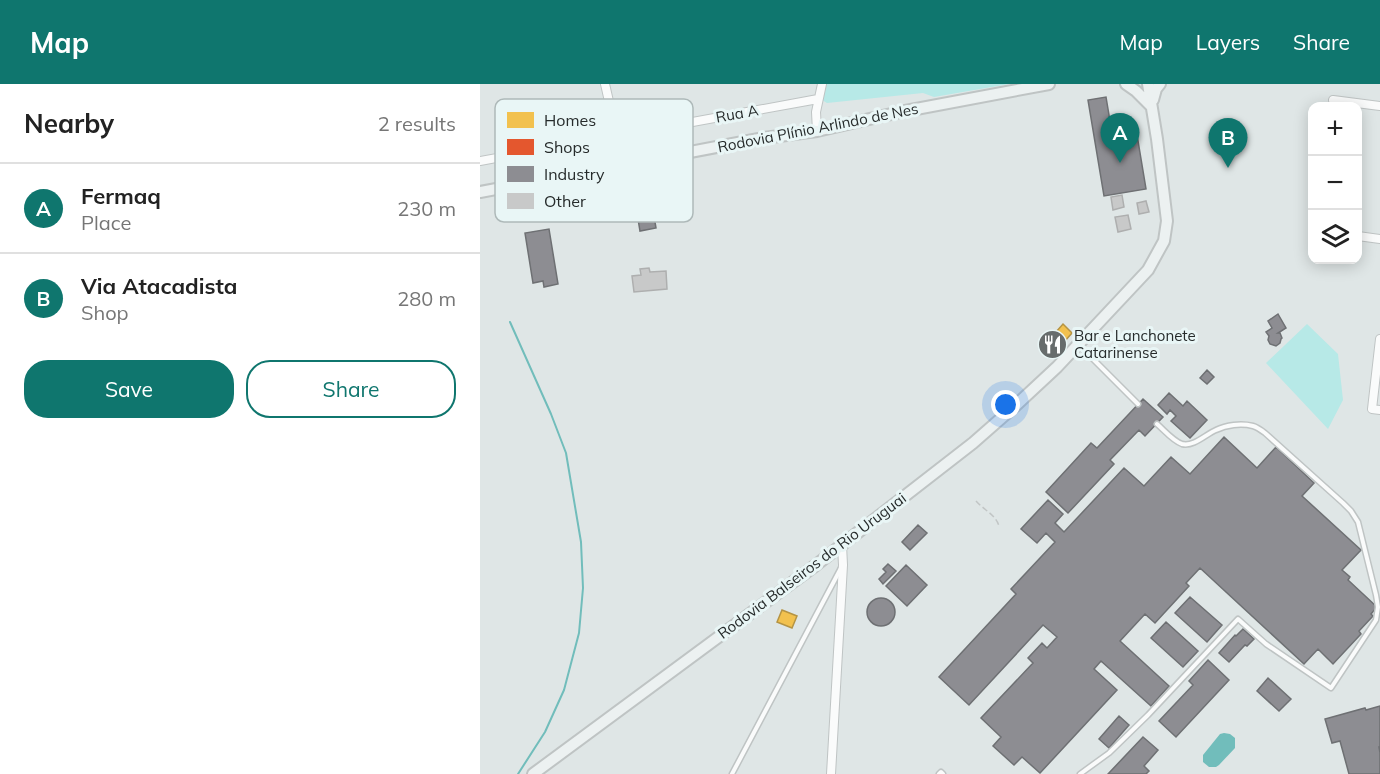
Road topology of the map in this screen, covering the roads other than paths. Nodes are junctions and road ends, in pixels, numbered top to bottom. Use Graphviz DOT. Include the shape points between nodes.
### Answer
graph roads {
  1 [pos="605,84"];
  2 [pos="822,84"];
  3 [pos="1049,84"];
  4 [pos="1126,84"];
  5 [pos="1148,84"];
  6 [pos="1160,84"];
  7 [pos="608,99"];
  8 [pos="818,99"];
  9 [pos="1334,100"];
  10 [pos="1152,106"];
  11 [pos="1380,106"];
  12 [pos="693,122"];
  13 [pos="817,131"];
  14 [pos="693,152"];
  15 [pos="495,158"];
  16 [pos="480,161"];
  17 [pos="495,189"];
  18 [pos="480,192"];
  19 [pos="1362,237"];
  20 [pos="1380,239"];
  21 [pos="1380,339"];
  22 [pos="1078,344"];
  23 [pos="1138,404"];
  24 [pos="1376,410"];
  25 [pos="1157,424"];
  26 [pos="842,545"];
  27 [pos="843,565"];
  28 [pos="533,774"];
  29 [pos="732,774"];
  30 [pos="831,774"];
  31 [pos="1080,774"];
  1 -- 7 [label="street"];
  2 -- 8 [label="street"];
  3 -- 13 [label="main road, Rodovia Plínio Arlindo de Nes"];
  4 -- 10 [label="main road"];
  5 -- 10 [label="main road, Rodovia Balseiros do Rio Uruguai"];
  6 -- 10 [label="main road"];
  8 -- 12 [label="street, Rua A"];
  8 -- 13 [label="street"];
  9 -- 11 [label="street"];
  10 -- 22 [label="main road, Rodovia Balseiros do Rio Uruguai" via="1167,221 1164,241 1148,270"];
  13 -- 14 [label="main road, Rodovia Plínio Arlindo de Nes"];
  15 -- 16 [label="street, Rua A"];
  17 -- 18 [label="main road, Rodovia Plínio Arlindo de Nes"];
  19 -- 20 [label="street"];
  21 -- 24 [label="street"];
  22 -- 23 [label="lane"];
  22 -- 26 [label="main road, Rodovia Balseiros do Rio Uruguai" via="973,443"];
  25 -- 31 [label="lane" via="1186,445 1233,424 1265,432 1355,516 1376,595 1376,620 1331,688 1266,644 1238,619 1148,715 1109,753"];
  26 -- 27 [label="street"];
  26 -- 28 [label="main road, Rodovia Balseiros do Rio Uruguai"];
  27 -- 29 [label="lane"];
  27 -- 30 [label="street"];
}
